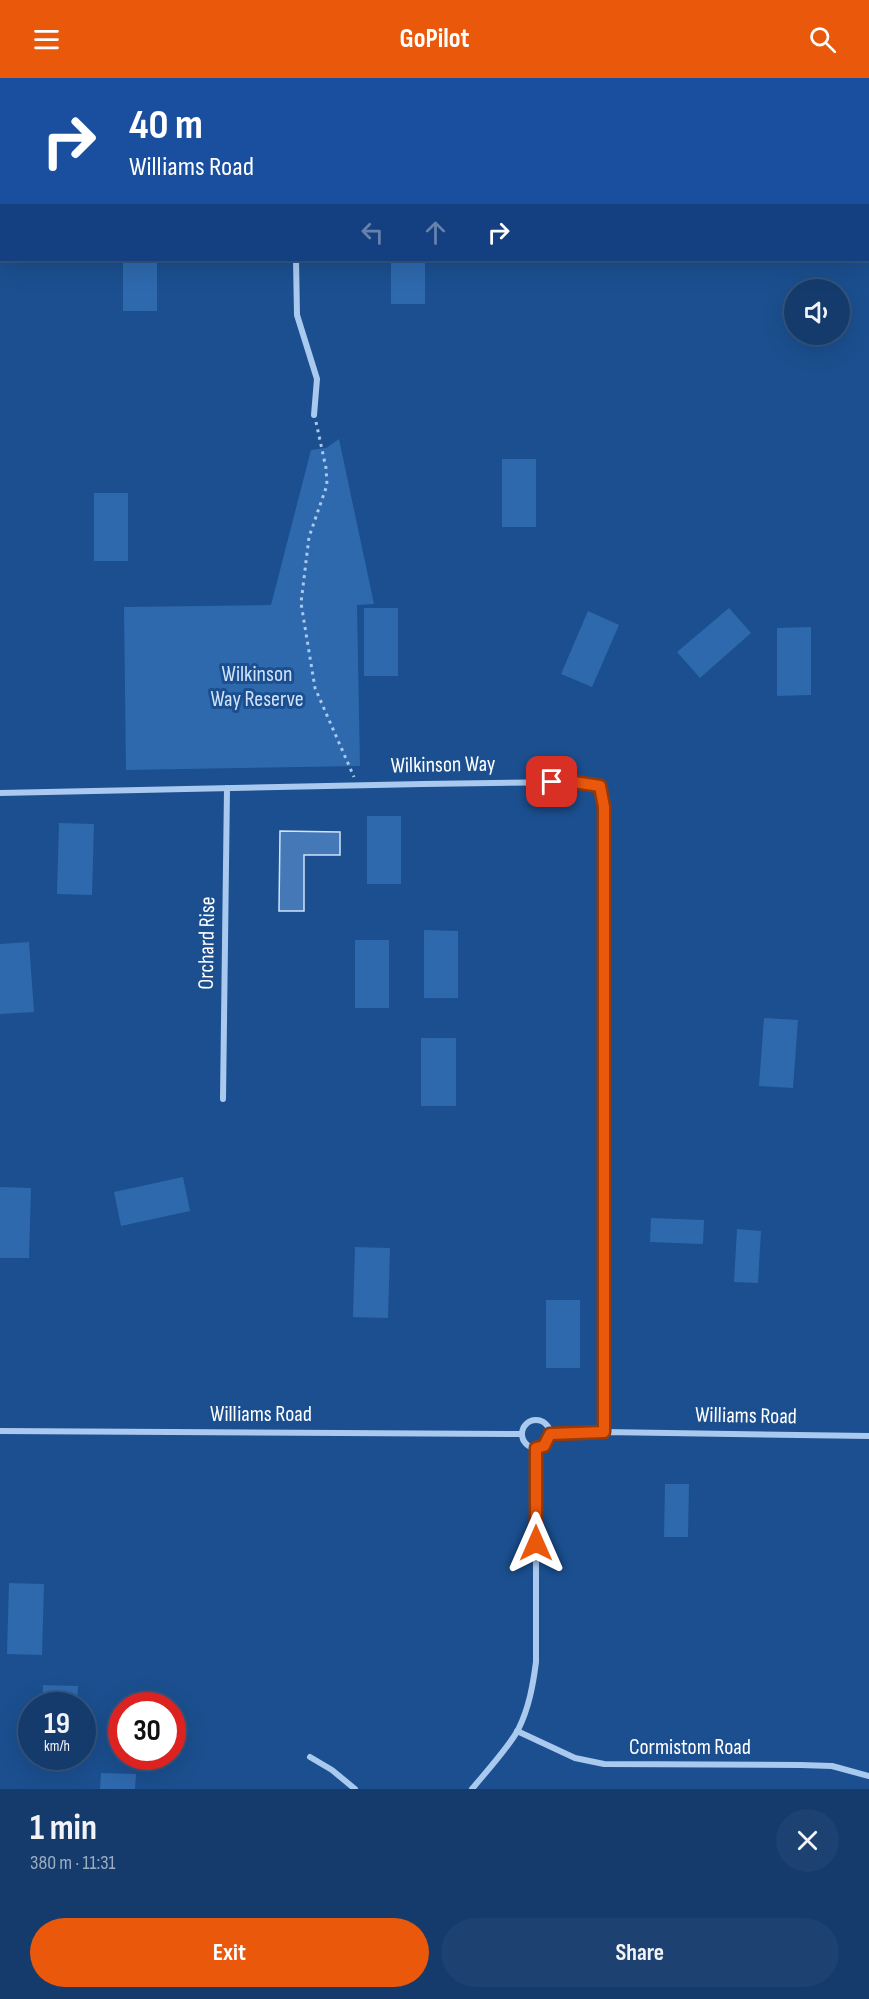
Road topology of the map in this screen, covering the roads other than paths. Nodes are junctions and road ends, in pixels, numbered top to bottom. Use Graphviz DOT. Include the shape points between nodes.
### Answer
graph roads {
  1 [pos="296,261"];
  2 [pos="315,415"];
  3 [pos="227,788"];
  4 [pos="0,793"];
  5 [pos="223,1099"];
  6 [pos="0,1431"];
  7 [pos="604,1432"];
  8 [pos="522,1434"];
  9 [pos="550,1434"];
  10 [pos="869,1436"];
  11 [pos="536,1448"];
  12 [pos="517,1731"];
  13 [pos="310,1758"];
  14 [pos="869,1776"];
  15 [pos="355,1789"];
  16 [pos="472,1789"];
  1 -- 2 [label="street" via="297,315 317,379"];
  3 -- 4 [label="street, Wilkinson Way"];
  3 -- 5 [label="street, Orchard Rise"];
  3 -- 7 [label="street, Wilkinson Way" via="574,782 600,786 604,807"];
  6 -- 8 [label="street, Williams Road"];
  7 -- 9 [label="street, Williams Road"];
  7 -- 10 [label="street, Williams Road"];
  8 -- 9 [label="street" via="525,1425 538,1420 547,1425"];
  8 -- 11 [label="street" via="524,1442"];
  9 -- 11 [label="street" via="544,1446"];
  11 -- 12 [label="street" via="536,1662 527,1708"];
  12 -- 14 [label="street, Cormistom Road" via="575,1758 604,1764 832,1766"];
  12 -- 16 [label="street"];
  13 -- 15 [label="street"];
}
